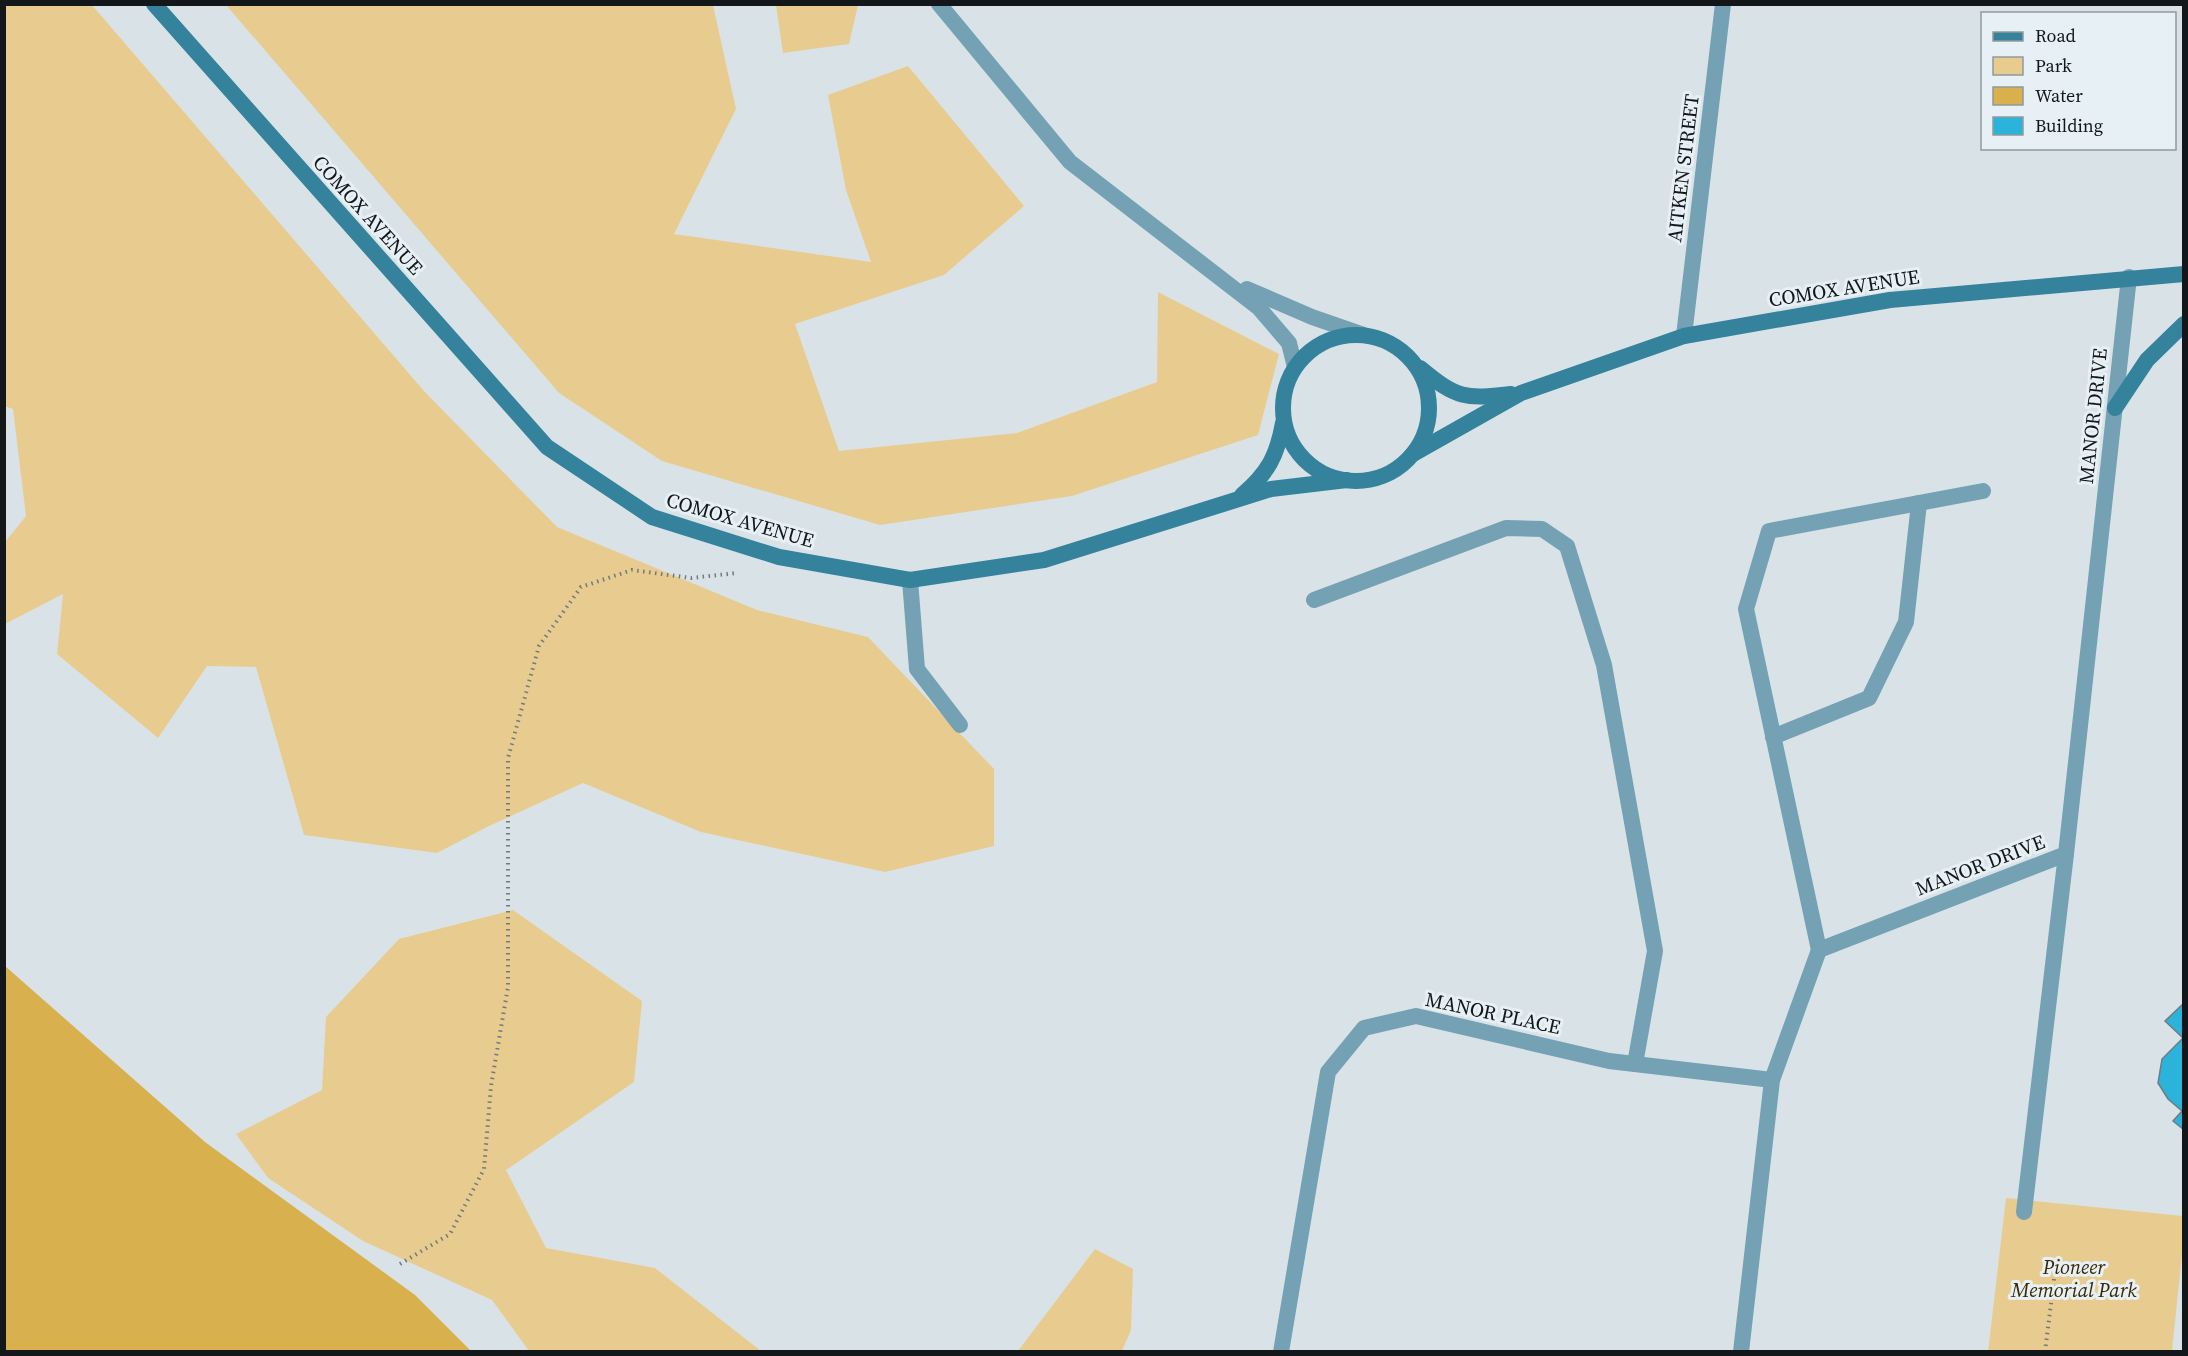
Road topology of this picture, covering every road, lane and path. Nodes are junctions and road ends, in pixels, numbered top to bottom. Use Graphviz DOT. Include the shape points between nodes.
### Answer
graph roads {
  1 [pos="154,4"];
  2 [pos="939,4"];
  3 [pos="1723,4"];
  4 [pos="2184,274"];
  5 [pos="1219,275"];
  6 [pos="2129,277"];
  7 [pos="2184,324"];
  8 [pos="1364,335"];
  9 [pos="1684,336"];
  10 [pos="1415,364"];
  11 [pos="1295,367"];
  12 [pos="1521,393"];
  13 [pos="2115,408"];
  14 [pos="1284,421"];
  15 [pos="1413,454"];
  16 [pos="1347,480"];
  17 [pos="1983,491"];
  18 [pos="1235,501"];
  19 [pos="1919,503"];
  20 [pos="779,558"];
  21 [pos="910,580"];
  22 [pos="1314,600"];
  23 [pos="960,724"];
  24 [pos="1773,737"];
  25 [pos="2066,854"];
  26 [pos="1819,950"];
  27 [pos="1635,1064"];
  28 [pos="1772,1080"];
  29 [pos="2024,1212"];
  30 [pos="2056,1263"];
  31 [pos="400,1264"];
  32 [pos="1281,1352"];
  33 [pos="1741,1352"];
  34 [pos="2045,1352"];
  1 -- 20 [label="main road, COMOX AVENUE" via="547,447 652,517"];
  2 -- 5 [label="street" via="1070,162"];
  3 -- 9 [label="street, AITKEN STREET"];
  4 -- 6 [label="main road, COMOX AVENUE"];
  5 -- 8 [label="street" via="1312,317"];
  5 -- 11 [label="street" via="1259,308 1289,343"];
  6 -- 9 [label="main road, COMOX AVENUE" via="1890,300"];
  6 -- 13 [label="street, MANOR DRIVE"];
  7 -- 13 [label="main road" via="2147,360"];
  8 -- 10 [label="main road" via="1384,340"];
  8 -- 11 [label="main road" via="1344,335 1325,341"];
  9 -- 12 [label="main road, COMOX AVENUE"];
  10 -- 12 [label="main road, COMOX AVENUE" via="1444,388 1473,398"];
  10 -- 15 [label="main road" via="1430,401 1429,421"];
  11 -- 14 [label="main road" via="1284,393"];
  12 -- 15 [label="main road, COMOX AVENUE"];
  13 -- 25 [label="street, MANOR DRIVE"];
  14 -- 16 [label="main road" via="1300,455 1313,467"];
  14 -- 18 [label="main road, COMOX AVENUE" via="1278,452 1258,482"];
  15 -- 16 [label="main road" via="1384,476"];
  16 -- 18 [label="main road, COMOX AVENUE" via="1271,489"];
  17 -- 19 [label="street"];
  18 -- 21 [label="main road, COMOX AVENUE" via="1044,560"];
  19 -- 24 [label="street" via="1906,622 1869,698"];
  19 -- 24 [label="street" via="1769,531 1746,609"];
  20 -- 21 [label="main road, COMOX AVENUE"];
  20 -- 31 [label="path" via="770,570 691,578 632,570 580,587 539,646 508,758 508,987 491,1086 484,1169 450,1234"];
  21 -- 23 [label="street" via="917,669"];
  22 -- 27 [label="street" via="1506,528 1542,529 1567,546 1604,665 1655,951"];
  24 -- 26 [label="street"];
  25 -- 26 [label="street, MANOR DRIVE"];
  25 -- 29 [label="street"];
  26 -- 28 [label="street"];
  27 -- 28 [label="street, MANOR PLACE"];
  27 -- 32 [label="street, MANOR PLACE" via="1416,1016 1364,1028 1328,1072"];
  28 -- 33 [label="street"];
  30 -- 34 [label="path"];
}
